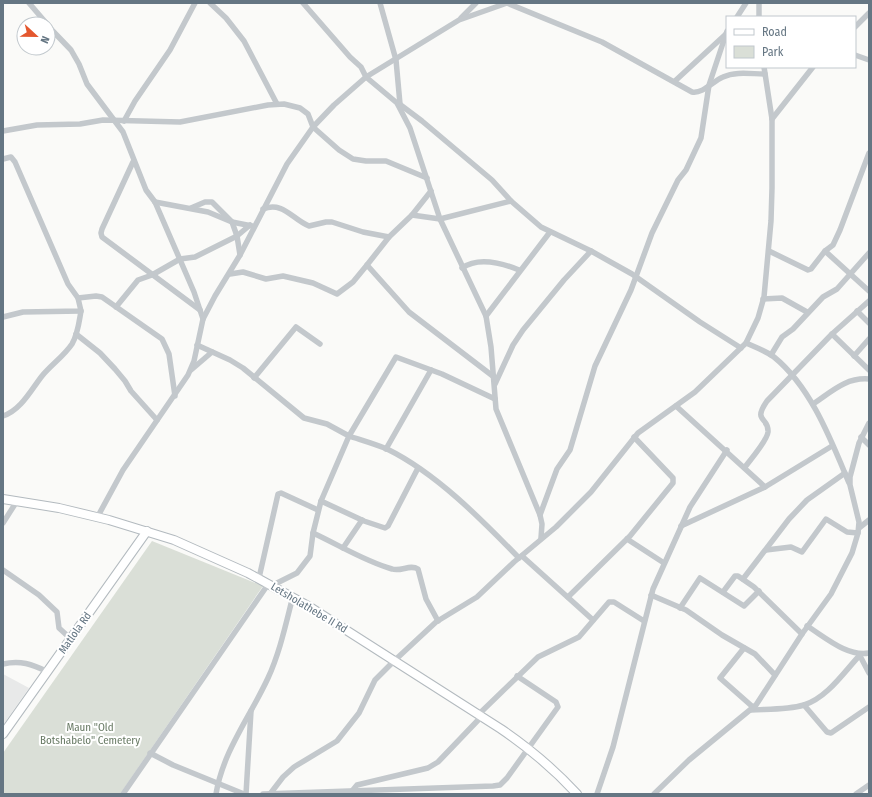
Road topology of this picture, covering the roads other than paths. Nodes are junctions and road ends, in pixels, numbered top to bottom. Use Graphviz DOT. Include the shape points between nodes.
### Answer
graph roads {
  1 [pos="29,3"];
  2 [pos="196,3"];
  3 [pos="210,3"];
  4 [pos="303,3"];
  5 [pos="380,3"];
  6 [pos="476,3"];
  7 [pos="507,3"];
  8 [pos="746,3"];
  9 [pos="759,3"];
  10 [pos="869,13"];
  11 [pos="40,16"];
  12 [pos="738,16"];
  13 [pos="760,16"];
  14 [pos="459,20"];
  15 [pos="856,26"];
  16 [pos="726,32"];
  17 [pos="56,34"];
  18 [pos="856,55"];
  19 [pos="396,60"];
  20 [pos="869,60"];
  21 [pos="764,68"];
  22 [pos="812,68"];
  23 [pos="765,74"];
  24 [pos="366,77"];
  25 [pos="675,82"];
  26 [pos="709,85"];
  27 [pos="277,104"];
  28 [pos="399,104"];
  29 [pos="772,119"];
  30 [pos="116,121"];
  31 [pos="124,122"];
  32 [pos="313,127"];
  33 [pos="3,131"];
  34 [pos="869,153"];
  35 [pos="3,159"];
  36 [pos="134,162"];
  37 [pos="427,178"];
  38 [pos="431,191"];
  39 [pos="511,201"];
  40 [pos="156,202"];
  41 [pos="191,208"];
  42 [pos="263,209"];
  43 [pos="412,215"];
  44 [pos="440,220"];
  45 [pos="232,222"];
  46 [pos="253,226"];
  47 [pos="550,232"];
  48 [pos="237,236"];
  49 [pos="389,237"];
  50 [pos="591,251"];
  51 [pos="768,251"];
  52 [pos="825,251"];
  53 [pos="240,255"];
  54 [pos="868,257"];
  55 [pos="180,259"];
  56 [pos="367,265"];
  57 [pos="462,268"];
  58 [pos="519,270"];
  59 [pos="851,273"];
  60 [pos="230,274"];
  61 [pos="152,275"];
  62 [pos="636,276"];
  63 [pos="869,291"];
  64 [pos="78,298"];
  65 [pos="763,299"];
  66 [pos="869,301"];
  67 [pos="116,307"];
  68 [pos="200,310"];
  69 [pos="81,311"];
  70 [pos="856,311"];
  71 [pos="807,312"];
  72 [pos="486,316"];
  73 [pos="3,318"];
  74 [pos="203,319"];
  75 [pos="869,323"];
  76 [pos="76,334"];
  77 [pos="832,334"];
  78 [pos="869,339"];
  79 [pos="746,343"];
  80 [pos="320,344"];
  81 [pos="197,345"];
  82 [pos="741,348"];
  83 [pos="212,352"];
  84 [pos="771,356"];
  85 [pos="854,356"];
  86 [pos="190,370"];
  87 [pos="431,370"];
  88 [pos="869,370"];
  89 [pos="792,374"];
  90 [pos="494,377"];
  91 [pos="254,378"];
  92 [pos="869,379"];
  93 [pos="495,385"];
  94 [pos="175,396"];
  95 [pos="495,399"];
  96 [pos="813,404"];
  97 [pos="676,406"];
  98 [pos="3,416"];
  99 [pos="157,420"];
  100 [pos="869,423"];
  101 [pos="349,436"];
  102 [pos="634,437"];
  103 [pos="861,437"];
  104 [pos="869,445"];
  105 [pos="832,446"];
  106 [pos="386,449"];
  107 [pos="727,450"];
  108 [pos="745,467"];
  109 [pos="418,468"];
  110 [pos="845,473"];
  111 [pos="850,485"];
  112 [pos="765,487"];
  113 [pos="3,499"];
  114 [pos="17,501"];
  115 [pos="322,501"];
  116 [pos="318,510"];
  117 [pos="540,515"];
  118 [pos="98,516"];
  119 [pos="362,520"];
  120 [pos="869,520"];
  121 [pos="3,523"];
  122 [pos="681,526"];
  123 [pos="859,530"];
  124 [pos="147,531"];
  125 [pos="313,533"];
  126 [pos="541,538"];
  127 [pos="627,540"];
  128 [pos="343,548"];
  129 [pos="766,550"];
  130 [pos="521,557"];
  131 [pos="664,563"];
  132 [pos="3,570"];
  133 [pos="259,578"];
  134 [pos="743,579"];
  135 [pos="271,584"];
  136 [pos="758,591"];
  137 [pos="723,592"];
  138 [pos="651,595"];
  139 [pos="293,596"];
  140 [pos="568,597"];
  141 [pos="680,608"];
  142 [pos="593,620"];
  143 [pos="438,621"];
  144 [pos="644,622"];
  145 [pos="807,626"];
  146 [pos="802,634"];
  147 [pos="71,639"];
  148 [pos="744,648"];
  149 [pos="864,653"];
  150 [pos="394,661"];
  151 [pos="3,664"];
  152 [pos="48,672"];
  153 [pos="869,673"];
  154 [pos="775,675"];
  155 [pos="517,676"];
  156 [pos="804,705"];
  157 [pos="869,707"];
  158 [pos="251,709"];
  159 [pos="752,709"];
  160 [pos="480,715"];
  161 [pos="3,734"];
  162 [pos="528,748"];
  163 [pos="150,753"];
  164 [pos="218,782"];
  165 [pos="869,785"];
  166 [pos="352,791"];
  167 [pos="123,794"];
  168 [pos="216,794"];
  169 [pos="245,794"];
  170 [pos="263,794"];
  171 [pos="270,794"];
  172 [pos="577,794"];
  173 [pos="597,794"];
  174 [pos="654,794"];
  175 [pos="856,794"];
  1 -- 11 [label="street"];
  2 -- 31 [label="street" via="170,50 135,100"];
  3 -- 27 [label="street" via="244,41"];
  4 -- 24 [label="street" via="361,67"];
  5 -- 19 [label="street"];
  6 -- 14 [label="street"];
  7 -- 14 [label="street"];
  7 -- 25 [label="street" via="602,42"];
  8 -- 12 [label="street"];
  9 -- 13 [label="street"];
  10 -- 15 [label="street"];
  14 -- 19 [label="street"];
  16 -- 25 [label="street"];
  16 -- 26 [label="street"];
  17 -- 30 [label="street" via="71,50 87,84"];
  18 -- 20 [label="street"];
  19 -- 24 [label="street"];
  19 -- 28 [label="street"];
  21 -- 23 [label="street"];
  22 -- 29 [label="street"];
  23 -- 26 [label="street" via="732,74"];
  23 -- 29 [label="street"];
  24 -- 28 [label="street"];
  24 -- 32 [label="street" via="334,104"];
  25 -- 26 [label="street" via="696,92"];
  26 -- 62 [label="street" via="701,138 657,223"];
  27 -- 31 [label="street" via="180,122"];
  27 -- 32 [label="street" via="300,108 308,114"];
  28 -- 37 [label="street"];
  28 -- 39 [label="street" via="492,180"];
  29 -- 51 [label="street" via="772,188"];
  30 -- 31 [label="street"];
  30 -- 33 [label="street" via="37,125"];
  30 -- 36 [label="street"];
  32 -- 37 [label="street" via="339,150 353,158 386,161"];
  32 -- 42 [label="street" via="287,164"];
  34 -- 52 [label="street" via="846,218 833,244"];
  35 -- 64 [label="street" via="11,157 15,162 68,284"];
  36 -- 40 [label="street" via="146,190"];
  36 -- 61 [label="street" via="101,233 102,237"];
  37 -- 38 [label="street"];
  38 -- 43 [label="street"];
  38 -- 44 [label="street"];
  39 -- 44 [label="street"];
  39 -- 47 [label="street"];
  40 -- 41 [label="street"];
  40 -- 55 [label="street"];
  41 -- 45 [label="street"];
  41 -- 45 [label="street" via="212,202"];
  42 -- 46 [label="street"];
  42 -- 49 [label="street" via="270,206 279,207 309,226 332,222"];
  43 -- 44 [label="street"];
  43 -- 49 [label="street"];
  44 -- 57 [label="street"];
  45 -- 46 [label="street"];
  45 -- 48 [label="street"];
  46 -- 48 [label="street"];
  46 -- 53 [label="street"];
  47 -- 50 [label="street"];
  47 -- 58 [label="street"];
  48 -- 53 [label="street"];
  48 -- 55 [label="street" via="195,257"];
  49 -- 56 [label="street"];
  50 -- 62 [label="street"];
  50 -- 93 [label="street" via="523,330 513,345"];
  51 -- 52 [label="street" via="810,270"];
  51 -- 65 [label="street"];
  52 -- 59 [label="street"];
  53 -- 60 [label="street"];
  54 -- 59 [label="street"];
  55 -- 61 [label="street"];
  55 -- 68 [label="street"];
  56 -- 60 [label="street" via="353,282 337,294 313,283 283,276 266,279 243,272"];
  56 -- 90 [label="street" via="409,312"];
  57 -- 58 [label="street" via="471,264 495,262"];
  57 -- 72 [label="street"];
  58 -- 72 [label="street"];
  59 -- 63 [label="street"];
  59 -- 71 [label="street" via="837,289 823,297"];
  60 -- 74 [label="street"];
  61 -- 67 [label="street" via="138,280"];
  61 -- 68 [label="street"];
  62 -- 82 [label="street"];
  62 -- 117 [label="street" via="595,366 573,443 557,469"];
  64 -- 67 [label="street" via="99,296"];
  64 -- 69 [label="street"];
  65 -- 71 [label="street" via="782,298"];
  65 -- 79 [label="street" via="758,318"];
  66 -- 70 [label="street"];
  67 -- 94 [label="street" via="162,339 169,354"];
  68 -- 74 [label="street"];
  69 -- 73 [label="street" via="23,312"];
  69 -- 76 [label="street"];
  70 -- 75 [label="street"];
  70 -- 77 [label="street"];
  71 -- 84 [label="street" via="793,329 782,336"];
  72 -- 90 [label="street"];
  74 -- 81 [label="street"];
  76 -- 98 [label="street" via="72,344 30,394"];
  76 -- 99 [label="street" via="115,368 131,391"];
  77 -- 85 [label="street"];
  77 -- 89 [label="street"];
  78 -- 85 [label="street"];
  79 -- 82 [label="street"];
  79 -- 84 [label="street"];
  80 -- 91 [label="street" via="296,327"];
  81 -- 83 [label="street"];
  81 -- 86 [label="street"];
  82 -- 97 [label="street" via="698,390"];
  83 -- 86 [label="street"];
  83 -- 91 [label="street" via="230,360"];
  84 -- 89 [label="street"];
  85 -- 88 [label="street"];
  86 -- 94 [label="street"];
  87 -- 95 [label="street"];
  87 -- 101 [label="street" via="396,357"];
  87 -- 106 [label="street"];
  89 -- 96 [label="street"];
  89 -- 108 [label="street" via="761,410 760,416 767,426 767,435"];
  90 -- 93 [label="street"];
  91 -- 101 [label="street" via="304,418 327,424"];
  92 -- 96 [label="street" via="845,382"];
  93 -- 95 [label="street"];
  94 -- 99 [label="street"];
  95 -- 117 [label="street" via="500,419"];
  96 -- 105 [label="street"];
  97 -- 102 [label="street"];
  97 -- 107 [label="street"];
  99 -- 118 [label="street" via="123,470"];
  100 -- 103 [label="street"];
  101 -- 106 [label="street"];
  101 -- 115 [label="street"];
  102 -- 126 [label="street" via="591,492 556,527"];
  102 -- 127 [label="street" via="674,480 663,498"];
  103 -- 104 [label="street"];
  103 -- 111 [label="street" via="851,469"];
  105 -- 110 [label="street"];
  105 -- 112 [label="street"];
  106 -- 109 [label="street"];
  107 -- 108 [label="street"];
  107 -- 122 [label="street" via="693,502"];
  108 -- 112 [label="street"];
  109 -- 119 [label="street" via="387,527 380,528"];
  109 -- 130 [label="street" via="439,483"];
  110 -- 111 [label="street"];
  110 -- 129 [label="street" via="808,500 785,524"];
  111 -- 123 [label="street"];
  112 -- 122 [label="street"];
  113 -- 114 [label="street, Letsholathebe II Rd"];
  114 -- 118 [label="street, Letsholathebe II Rd"];
  114 -- 121 [label="street"];
  115 -- 116 [label="street"];
  115 -- 119 [label="street"];
  116 -- 125 [label="street"];
  116 -- 133 [label="street" via="281,493 278,494"];
  117 -- 126 [label="street"];
  118 -- 124 [label="street, Letsholathebe II Rd"];
  119 -- 128 [label="street"];
  120 -- 123 [label="street"];
  122 -- 131 [label="street"];
  123 -- 129 [label="street" via="847,532 824,520 802,552 791,548"];
  123 -- 145 [label="street" via="852,553 831,594"];
  124 -- 133 [label="street, Letsholathebe II Rd"];
  124 -- 147 [label="street, Matlola Rd"];
  125 -- 128 [label="street"];
  125 -- 135 [label="street" via="312,551 302,568"];
  126 -- 130 [label="street"];
  127 -- 131 [label="street"];
  127 -- 140 [label="street"];
  128 -- 143 [label="street" via="393,570 413,567 418,570 426,599"];
  129 -- 134 [label="street"];
  130 -- 140 [label="street"];
  130 -- 143 [label="street" via="472,601"];
  131 -- 138 [label="street"];
  132 -- 147 [label="street" via="39,595 57,612 59,628"];
  133 -- 135 [label="street, Letsholathebe II Rd"];
  134 -- 136 [label="street"];
  134 -- 137 [label="street" via="734,576"];
  135 -- 139 [label="street, Letsholathebe II Rd"];
  135 -- 163 [label="street"];
  136 -- 137 [label="street" via="744,606"];
  136 -- 146 [label="street"];
  137 -- 141 [label="street" via="699,578"];
  138 -- 141 [label="street"];
  138 -- 144 [label="street"];
  139 -- 150 [label="street, Letsholathebe II Rd"];
  139 -- 158 [label="street" via="271,669"];
  140 -- 142 [label="street"];
  141 -- 148 [label="street"];
  142 -- 144 [label="street" via="609,602 613,601"];
  142 -- 155 [label="street" via="579,637 538,657"];
  143 -- 150 [label="street"];
  144 -- 173 [label="street" via="614,747"];
  145 -- 146 [label="street"];
  145 -- 149 [label="street" via="845,650"];
  146 -- 154 [label="street"];
  147 -- 152 [label="street, Matlola Rd"];
  148 -- 154 [label="street" via="755,654"];
  148 -- 159 [label="street" via="720,678"];
  149 -- 153 [label="street"];
  149 -- 156 [label="street" via="822,694"];
  150 -- 160 [label="street, Letsholathebe II Rd"];
  150 -- 171 [label="street" via="375,680 359,713 337,741 294,767 282,777"];
  151 -- 152 [label="street" via="14,661 26,663"];
  152 -- 161 [label="street, Matlola Rd"];
  154 -- 159 [label="street"];
  155 -- 160 [label="street"];
  155 -- 162 [label="street" via="558,705"];
  156 -- 157 [label="street" via="831,734"];
  156 -- 159 [label="street"];
  158 -- 164 [label="street" via="228,753"];
  158 -- 169 [label="street"];
  159 -- 174 [label="street" via="705,747"];
  160 -- 162 [label="street, Letsholathebe II Rd"];
  160 -- 166 [label="street" via="438,762 428,768 357,785"];
  162 -- 166 [label="street" via="507,778 496,786"];
  162 -- 172 [label="street, Letsholathebe II Rd"];
  163 -- 164 [label="street" via="180,768"];
  163 -- 167 [label="street"];
  164 -- 168 [label="street"];
  164 -- 169 [label="street"];
  165 -- 175 [label="street"];
  166 -- 171 [label="street"];
  170 -- 171 [label="street"];
}
